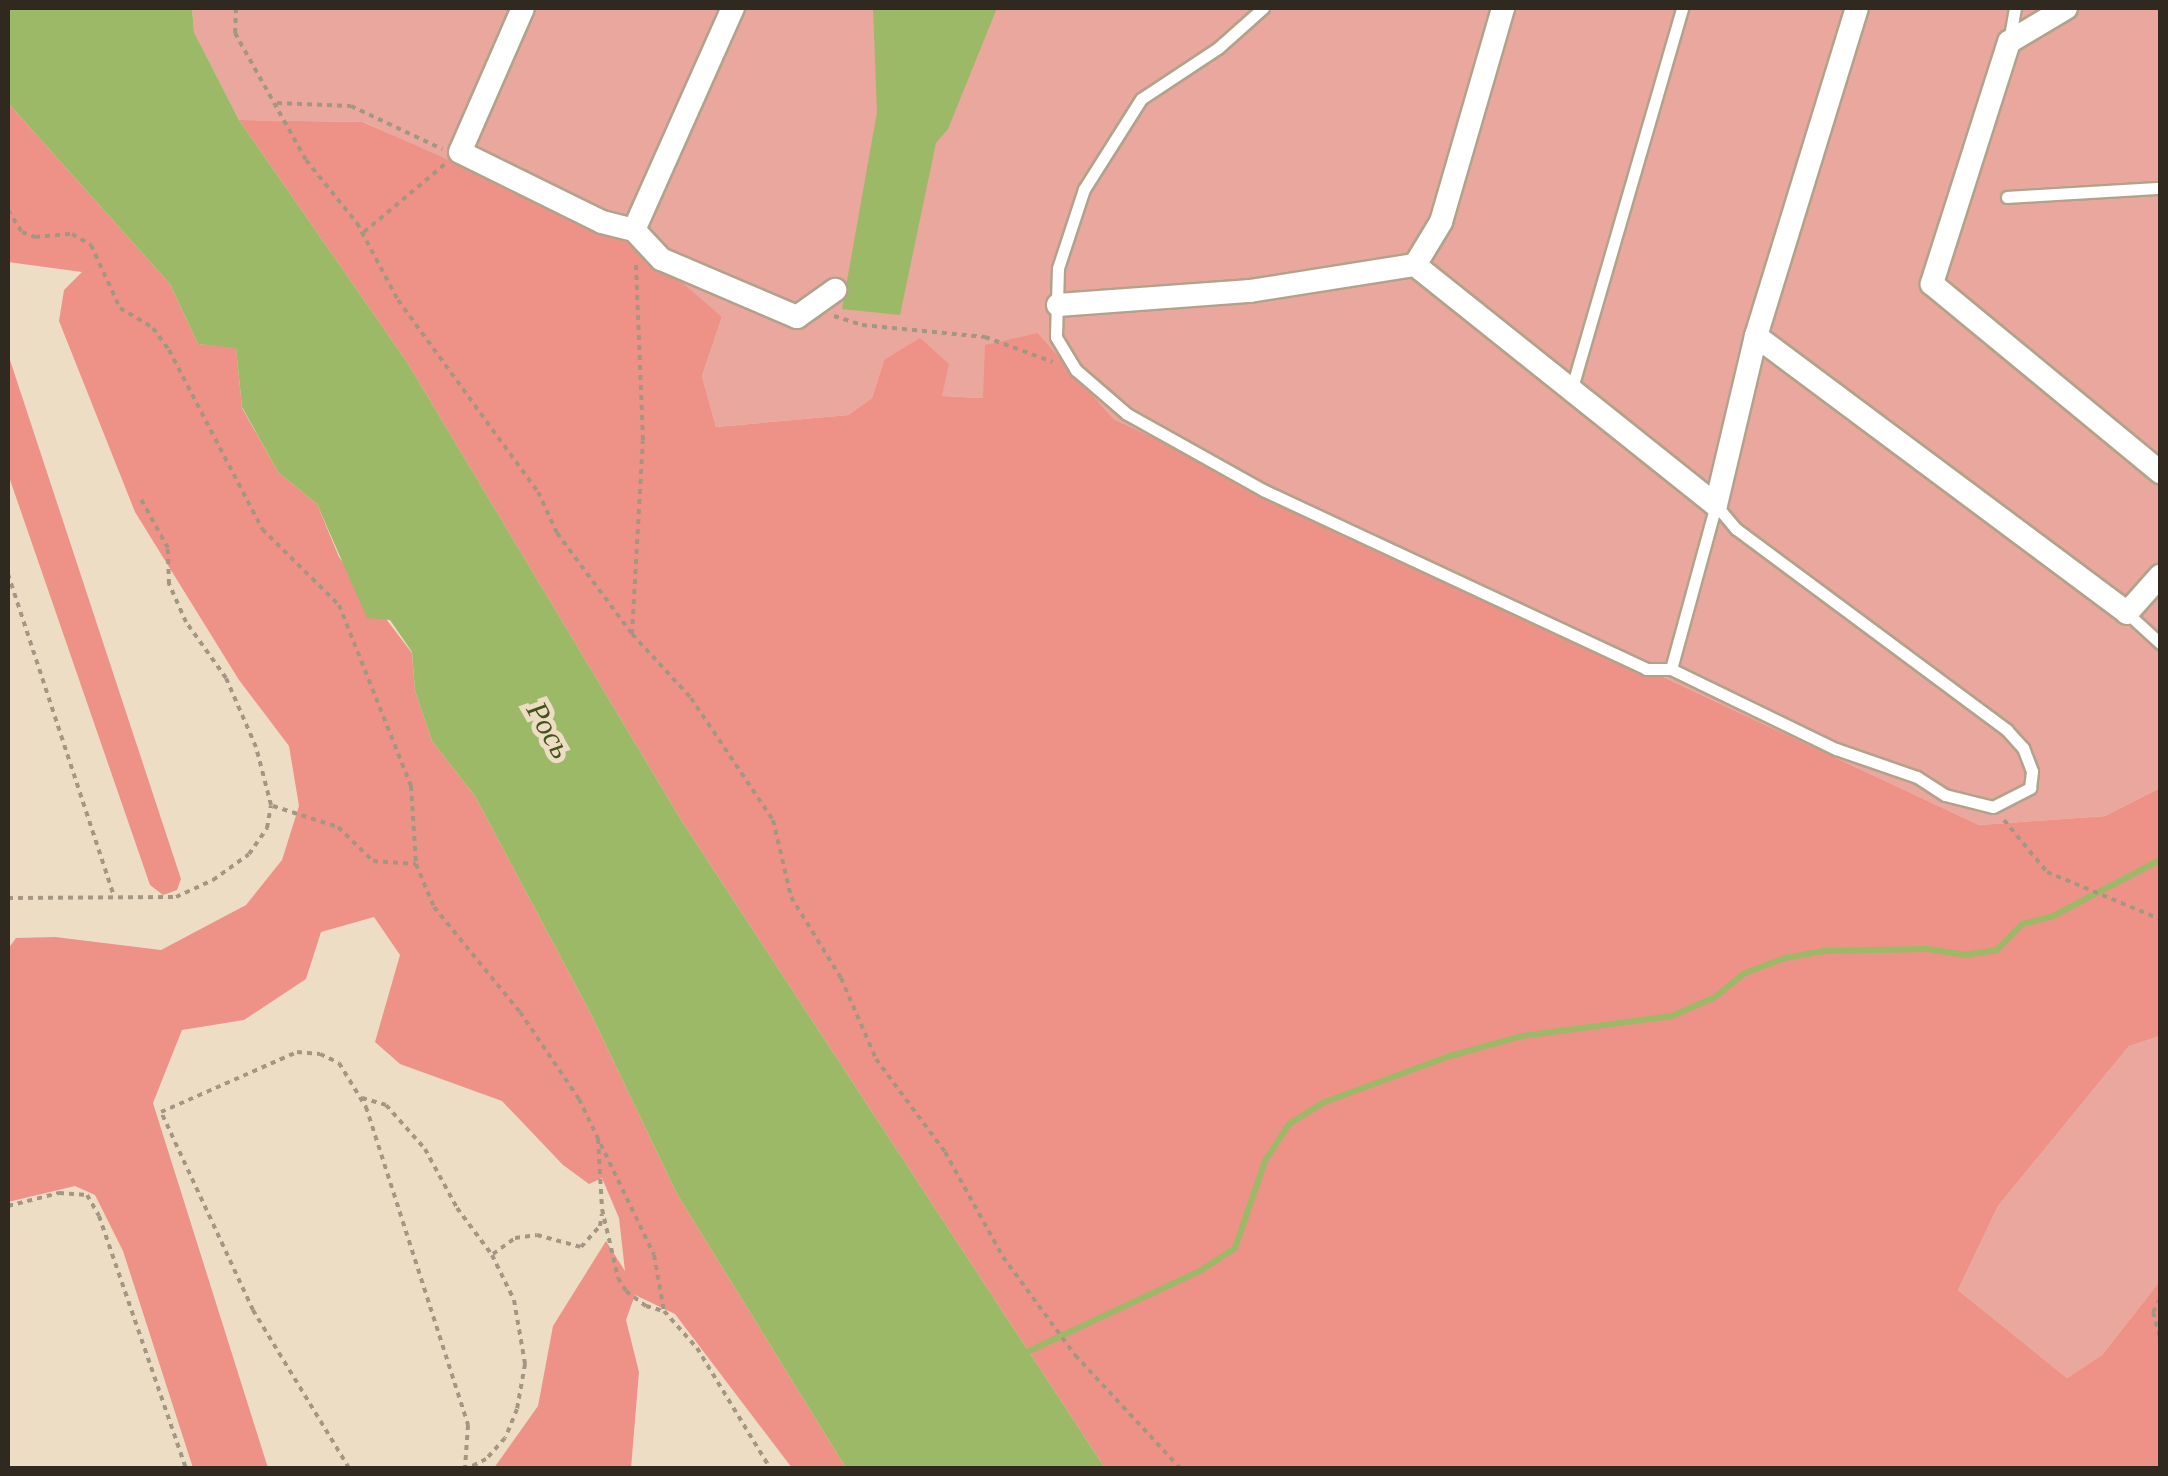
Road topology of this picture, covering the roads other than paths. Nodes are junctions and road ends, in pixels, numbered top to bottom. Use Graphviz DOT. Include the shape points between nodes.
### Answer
graph roads {
  1 [pos="524,8"];
  2 [pos="733,8"];
  3 [pos="1262,8"];
  4 [pos="1502,8"];
  5 [pos="1682,8"];
  6 [pos="1857,8"];
  7 [pos="2015,8"];
  8 [pos="2066,8"];
  9 [pos="2009,42"];
  10 [pos="2160,188"];
  11 [pos="2007,197"];
  12 [pos="634,230"];
  13 [pos="1415,265"];
  14 [pos="835,290"];
  15 [pos="1058,306"];
  16 [pos="1756,336"];
  17 [pos="1571,391"];
  18 [pos="2160,472"];
  19 [pos="1716,505"];
  20 [pos="2160,576"];
  21 [pos="2127,614"];
  22 [pos="2160,643"];
  23 [pos="1671,670"];
  1 -- 12 [label="street" via="460,152 602,222"];
  2 -- 12 [label="street"];
  3 -- 15 [label="lane" via="1218,48 1141,98 1084,190 1058,268"];
  4 -- 13 [label="street" via="1441,222"];
  5 -- 17 [label="lane"];
  6 -- 16 [label="street"];
  7 -- 9 [label="lane"];
  8 -- 9 [label="street"];
  9 -- 18 [label="street" via="1932,284"];
  10 -- 11 [label="lane"];
  12 -- 14 [label="street" via="661,259 797,317"];
  13 -- 15 [label="street" via="1250,291"];
  13 -- 17 [label="street"];
  15 -- 23 [label="lane" via="1056,336 1076,370 1127,414 1431,572 1646,669"];
  16 -- 19 [label="street"];
  16 -- 21 [label="street"];
  17 -- 19 [label="street"];
  19 -- 23 [label="lane"];
  19 -- 23 [label="lane" via="1736,528 2007,730 2023,748 2030,788 1992,808 1945,795"];
  20 -- 21 [label="street"];
  21 -- 22 [label="lane"];
}
